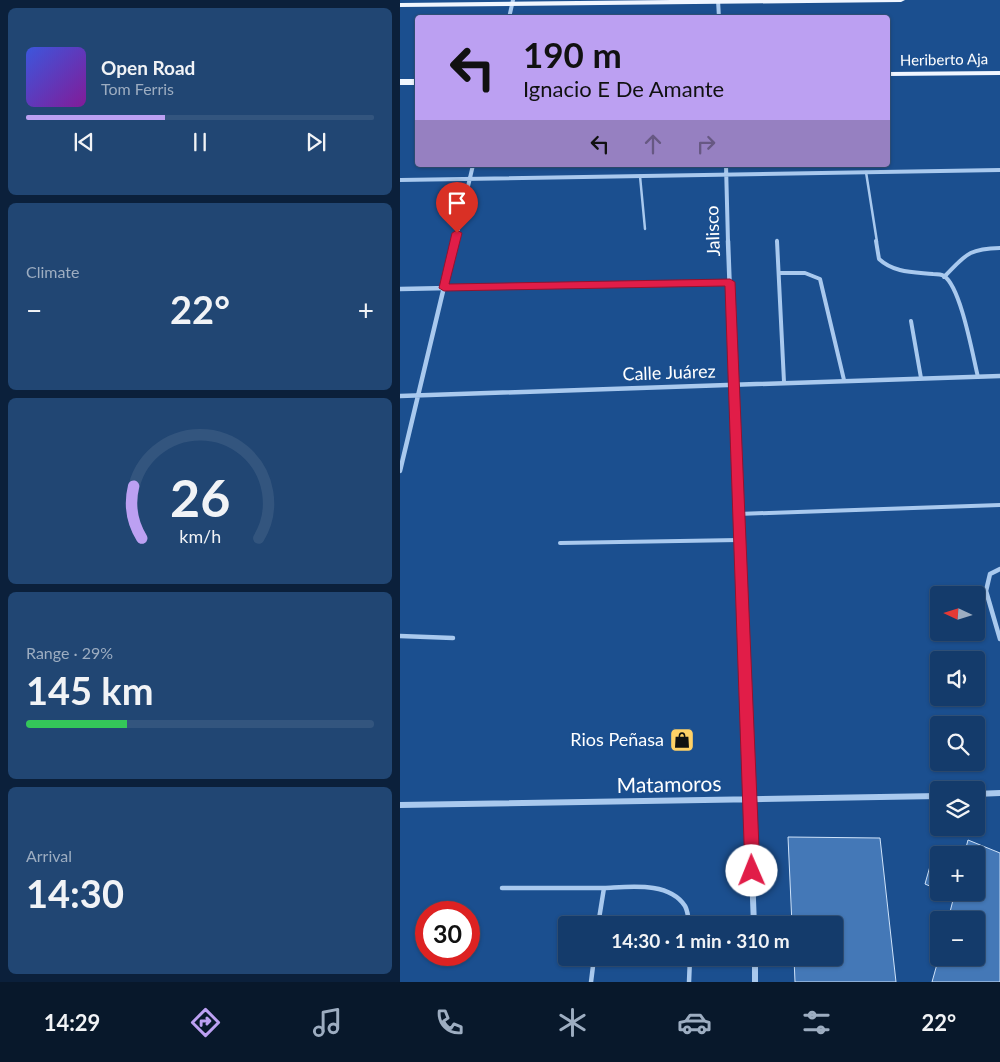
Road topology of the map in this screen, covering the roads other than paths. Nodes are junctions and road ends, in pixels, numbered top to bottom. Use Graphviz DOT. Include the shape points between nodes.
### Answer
graph roads {
  1 [pos="900,0"];
  2 [pos="512,2"];
  3 [pos="718,2"];
  4 [pos="400,5"];
  5 [pos="509,15"];
  6 [pos="719,15"];
  7 [pos="1000,73"];
  8 [pos="890,74"];
  9 [pos="400,82"];
  10 [pos="415,82"];
  11 [pos="473,167"];
  12 [pos="726,167"];
  13 [pos="1000,170"];
  14 [pos="866,172"];
  15 [pos="726,174"];
  16 [pos="640,176"];
  17 [pos="470,179"];
  18 [pos="400,180"];
  19 [pos="645,229"];
  20 [pos="777,240"];
  21 [pos="1000,248"];
  22 [pos="779,273"];
  23 [pos="944,277"];
  24 [pos="730,282"];
  25 [pos="444,288"];
  26 [pos="400,289"];
  27 [pos="911,321"];
  28 [pos="1000,376"];
  29 [pos="978,377"];
  30 [pos="920,378"];
  31 [pos="844,380"];
  32 [pos="784,382"];
  33 [pos="733,384"];
  34 [pos="400,396"];
  35 [pos="419,396"];
  36 [pos="400,471"];
  37 [pos="1000,505"];
  38 [pos="738,514"];
  39 [pos="739,540"];
  40 [pos="560,543"];
  41 [pos="1000,569"];
  42 [pos="400,636"];
  43 [pos="453,638"];
  44 [pos="1000,639"];
  45 [pos="1000,793"];
  46 [pos="985,794"];
  47 [pos="930,796"];
  48 [pos="751,800"];
  49 [pos="400,805"];
  50 [pos="502,888"];
  51 [pos="604,888"];
  52 [pos="599,916"];
  53 [pos="688,916"];
  54 [pos="754,916"];
  55 [pos="593,966"];
  56 [pos="690,966"];
  57 [pos="755,966"];
  58 [pos="591,982"];
  59 [pos="689,982"];
  60 [pos="755,982"];
  1 -- 3 [label="main road"];
  2 -- 3 [label="main road"];
  2 -- 4 [label="main road"];
  2 -- 5 [label="street"];
  3 -- 6 [label="street"];
  7 -- 8 [label="main road, Heriberto Aja"];
  9 -- 10 [label="main road"];
  11 -- 17 [label="street"];
  12 -- 15 [label="street, Jalisco"];
  13 -- 14 [label="street"];
  14 -- 15 [label="street"];
  14 -- 23 [label="lane" via="879,259 884,265 901,271"];
  15 -- 16 [label="street"];
  15 -- 24 [label="street, Jalisco"];
  16 -- 17 [label="street"];
  16 -- 19 [label="lane"];
  17 -- 18 [label="street"];
  17 -- 25 [label="street"];
  20 -- 22 [label="lane"];
  21 -- 23 [label="lane" via="976,248 965,253"];
  22 -- 31 [label="lane" via="805,273 820,279"];
  22 -- 32 [label="lane"];
  23 -- 29 [label="lane" via="953,285"];
  24 -- 25 [label="street"];
  24 -- 33 [label="street, Jalisco"];
  25 -- 26 [label="street"];
  25 -- 35 [label="street"];
  27 -- 30 [label="lane"];
  28 -- 29 [label="street, Calle Juárez"];
  29 -- 30 [label="street, Calle Juárez"];
  30 -- 31 [label="street, Calle Juárez"];
  31 -- 32 [label="street, Calle Juárez"];
  32 -- 33 [label="street, Calle Juárez"];
  33 -- 35 [label="street, Calle Juárez"];
  33 -- 38 [label="street, Jalisco"];
  34 -- 35 [label="street, Calle Juárez"];
  35 -- 36 [label="street"];
  37 -- 38 [label="lane"];
  38 -- 39 [label="street, Jalisco"];
  39 -- 40 [label="lane"];
  39 -- 48 [label="street, Jalisco"];
  41 -- 44 [label="lane" via="990,574 986,591"];
  42 -- 43 [label="lane"];
  45 -- 46 [label="street"];
  47 -- 48 [label="street, Matamoros"];
  48 -- 49 [label="street, Matamoros"];
  48 -- 54 [label="street, Jalisco"];
  50 -- 51 [label="lane"];
  51 -- 52 [label="lane"];
  51 -- 53 [label="lane" via="651,888 674,895 685,907"];
  55 -- 58 [label="lane"];
  56 -- 59 [label="lane"];
  57 -- 60 [label="street"];
}
